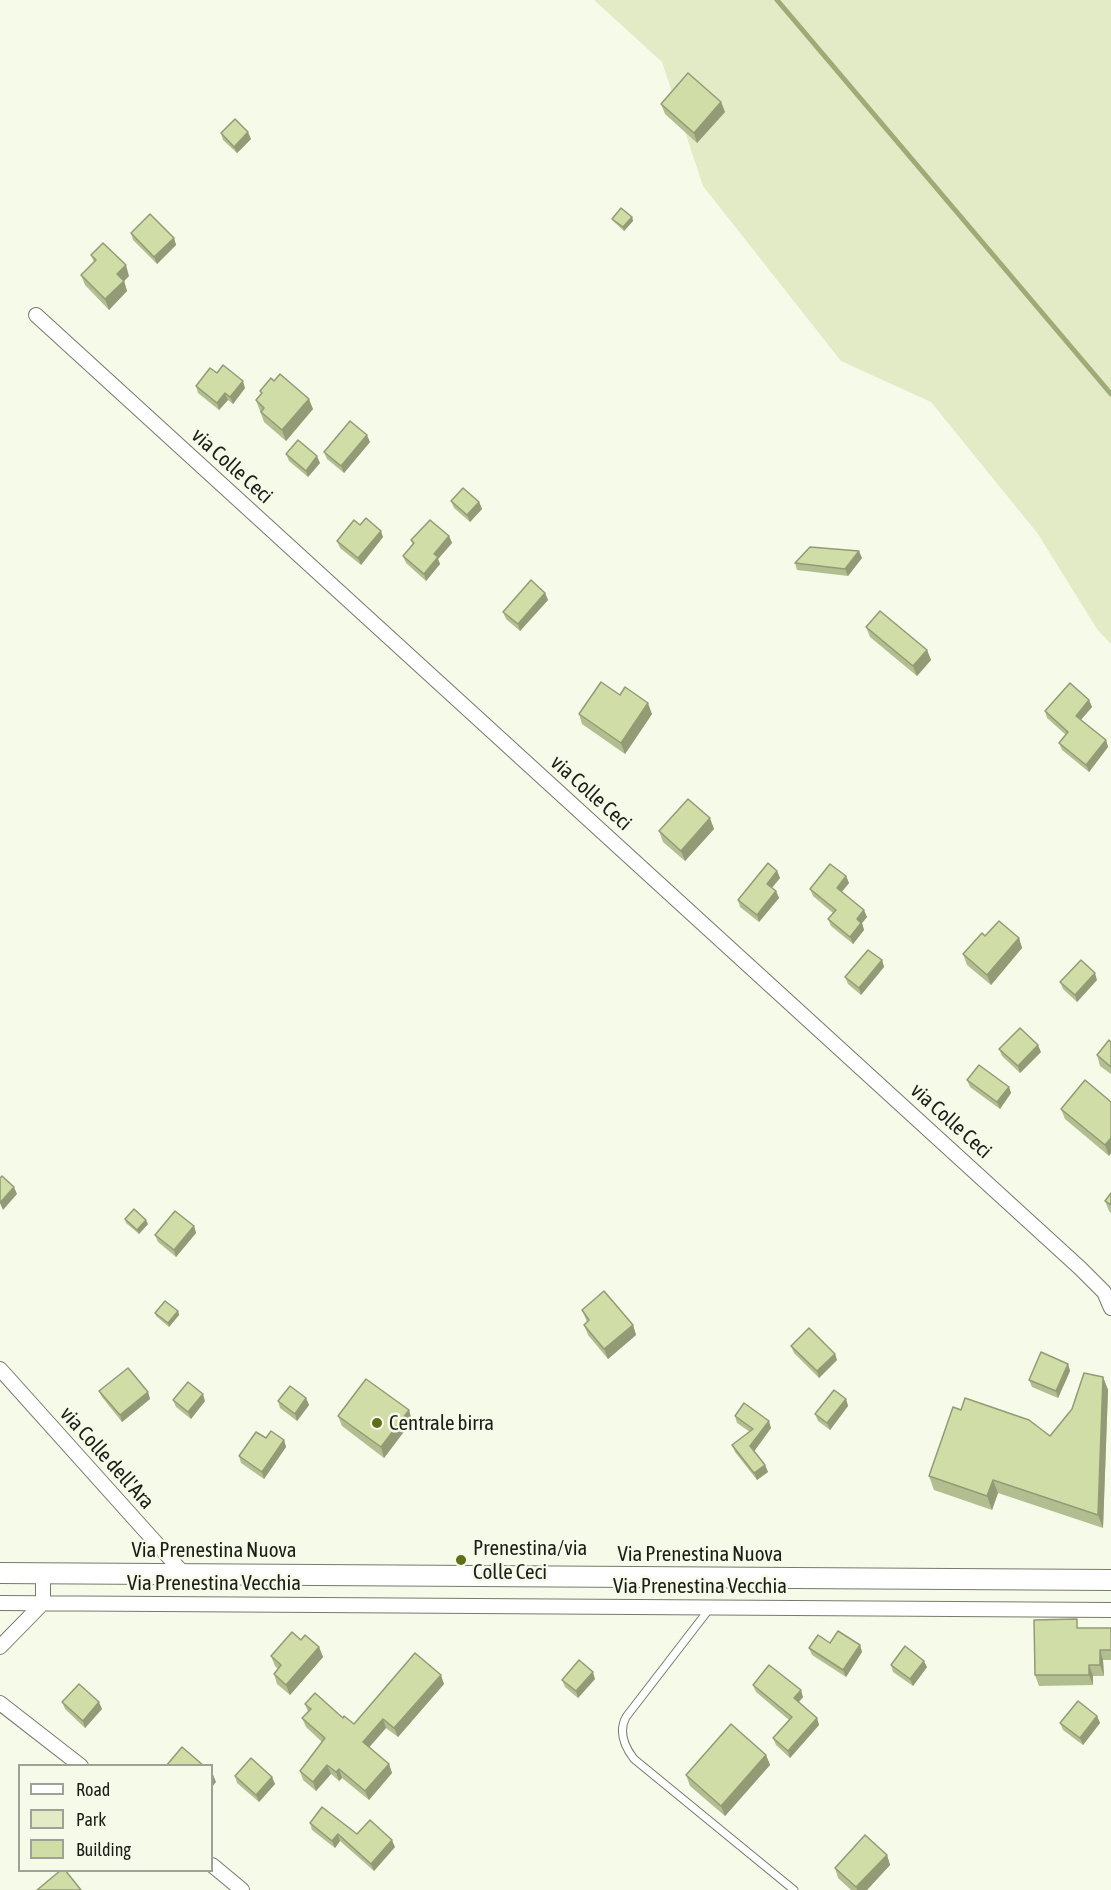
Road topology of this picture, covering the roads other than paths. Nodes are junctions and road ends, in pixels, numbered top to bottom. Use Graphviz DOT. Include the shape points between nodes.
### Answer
graph roads {
  1 [pos="36,315"];
  2 [pos="1111,1308"];
  3 [pos="0,1369"];
  4 [pos="0,1573"];
  5 [pos="43,1573"];
  6 [pos="184,1574"];
  7 [pos="1111,1580"];
  8 [pos="0,1604"];
  9 [pos="43,1604"];
  10 [pos="711,1608"];
  11 [pos="1111,1610"];
  12 [pos="0,1647"];
  13 [pos="0,1703"];
  14 [pos="78,1764"];
  15 [pos="213,1866"];
  16 [pos="242,1890"];
  17 [pos="794,1890"];
  1 -- 2 [label="street, via Colle Ceci" via="1080,1268 1104,1292"];
  3 -- 6 [label="street, via Colle dell'Ara"];
  4 -- 5 [label="main road, Via Prenestina Nuova"];
  5 -- 6 [label="main road, Via Prenestina Nuova"];
  5 -- 9 [label="street"];
  6 -- 7 [label="main road, Via Prenestina Nuova"];
  8 -- 9 [label="street, Via Prenestina Vecchia"];
  9 -- 10 [label="street, Via Prenestina Vecchia"];
  9 -- 12 [label="street"];
  10 -- 11 [label="street, Via Prenestina Vecchia"];
  10 -- 17 [label="lane" via="626,1717 622,1726 625,1746 634,1759"];
  13 -- 14 [label="street"];
  15 -- 16 [label="street"];
}
